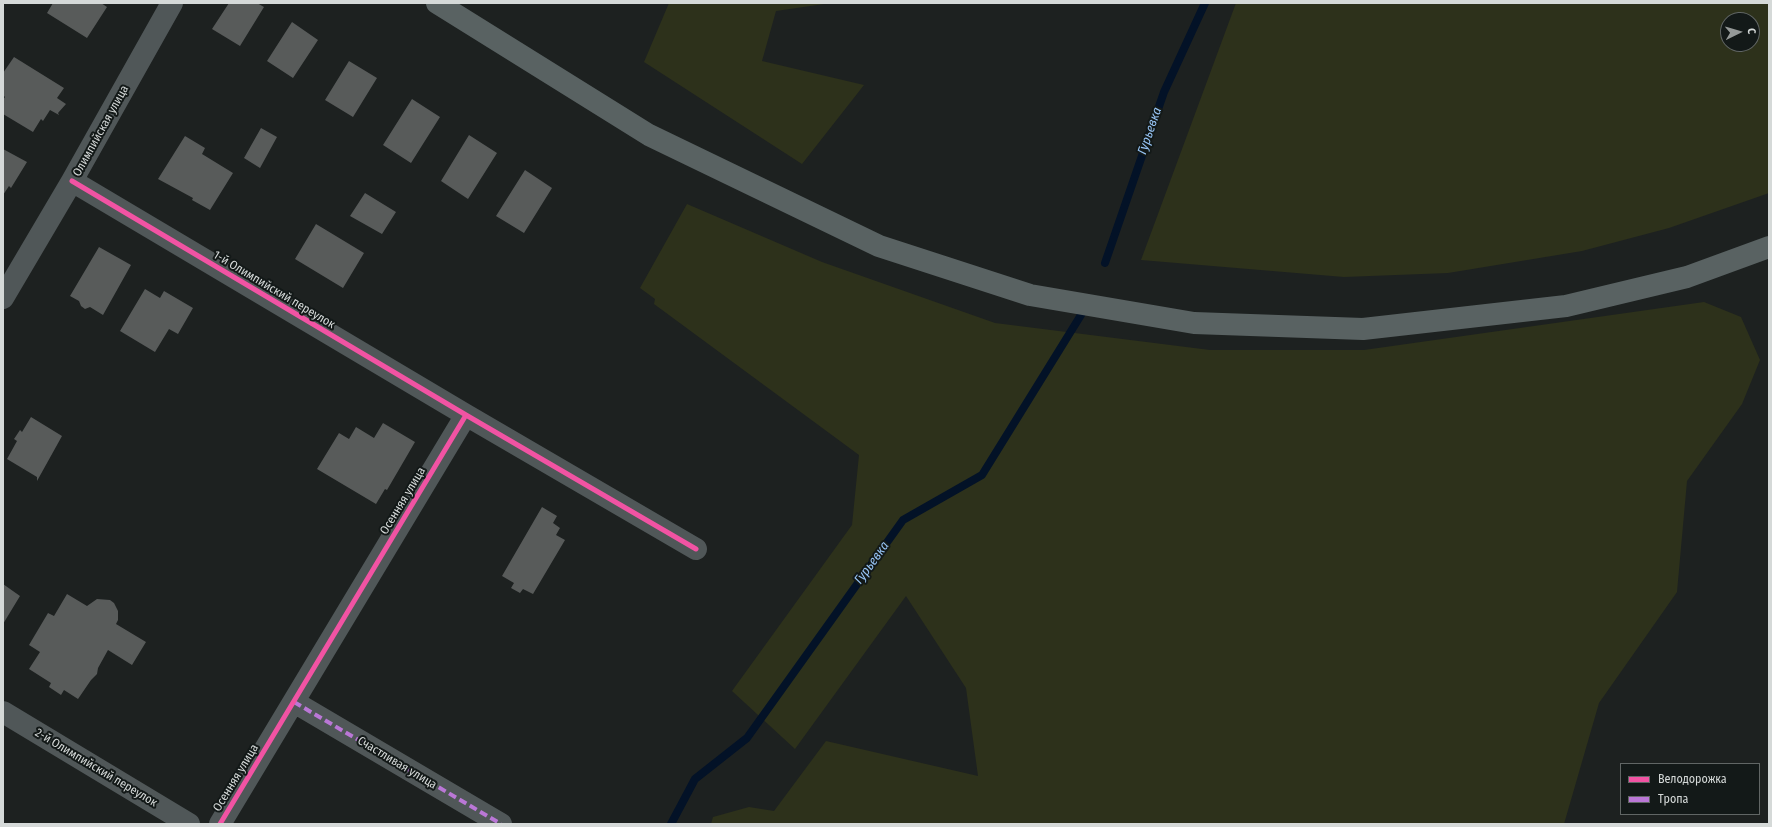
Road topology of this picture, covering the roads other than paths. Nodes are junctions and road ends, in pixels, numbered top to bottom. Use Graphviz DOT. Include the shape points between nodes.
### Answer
graph roads {
  1 [pos="172,3"];
  2 [pos="437,3"];
  3 [pos="72,181"];
  4 [pos="1769,247"];
  5 [pos="3,298"];
  6 [pos="466,415"];
  7 [pos="696,549"];
  8 [pos="294,702"];
  9 [pos="3,712"];
  10 [pos="189,824"];
  11 [pos="220,824"];
  12 [pos="501,824"];
  1 -- 3 [label="street, Олимпийская улица"];
  2 -- 4 [label="main road" via="649,135 879,246 1030,295 1194,323 1363,329 1566,306 1687,277"];
  3 -- 5 [label="street, Олимпийская улица"];
  3 -- 6 [label="street, 1-й Олимпийский переулок"];
  6 -- 7 [label="street"];
  6 -- 8 [label="street, Осенняя улица"];
  8 -- 11 [label="street, Осенняя улица"];
  8 -- 12 [label="street, Счастливая улица"];
  9 -- 10 [label="street, 2-й Олимпийский переулок"];
}
